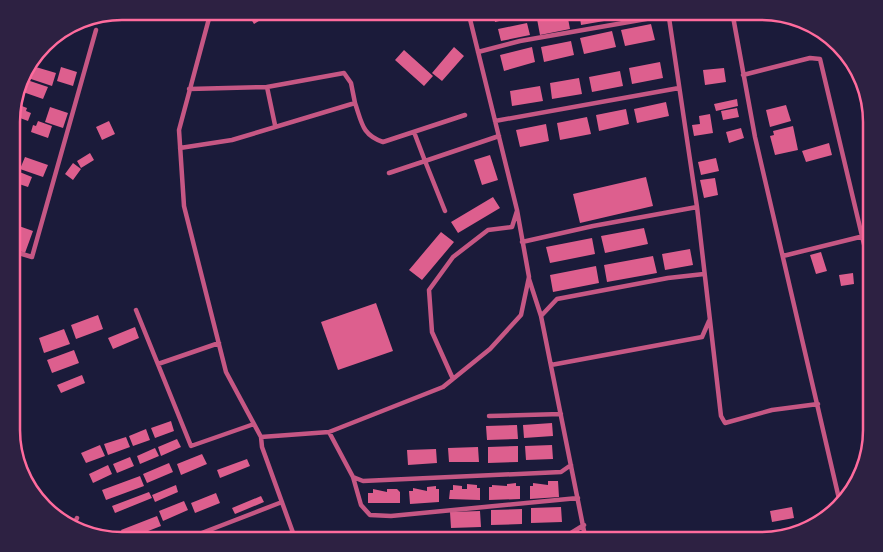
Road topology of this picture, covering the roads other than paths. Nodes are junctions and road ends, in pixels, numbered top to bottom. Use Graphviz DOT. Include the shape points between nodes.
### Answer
graph roads {
  1 [pos="208,20"];
  2 [pos="470,20"];
  3 [pos="632,20"];
  4 [pos="670,20"];
  5 [pos="734,20"];
  6 [pos="96,30"];
  7 [pos="478,52"];
  8 [pos="744,75"];
  9 [pos="267,88"];
  10 [pos="679,88"];
  11 [pos="189,89"];
  12 [pos="355,103"];
  13 [pos="465,115"];
  14 [pos="495,121"];
  15 [pos="276,125"];
  16 [pos="414,132"];
  17 [pos="499,136"];
  18 [pos="180,148"];
  19 [pos="425,161"];
  20 [pos="389,173"];
  21 [pos="697,207"];
  22 [pos="517,210"];
  23 [pos="445,211"];
  24 [pos="862,236"];
  25 [pos="863,240"];
  26 [pos="522,242"];
  27 [pos="20,253"];
  28 [pos="783,256"];
  29 [pos="704,274"];
  30 [pos="529,277"];
  31 [pos="136,310"];
  32 [pos="541,316"];
  33 [pos="709,320"];
  34 [pos="218,343"];
  35 [pos="158,364"];
  36 [pos="551,365"];
  37 [pos="453,379"];
  38 [pos="818,404"];
  39 [pos="561,414"];
  40 [pos="489,416"];
  41 [pos="254,424"];
  42 [pos="329,432"];
  43 [pos="261,438"];
  44 [pos="571,465"];
  45 [pos="354,477"];
  46 [pos="839,496"];
  47 [pos="578,498"];
  48 [pos="282,502"];
  49 [pos="584,525"];
  50 [pos="204,532"];
  51 [pos="293,532"];
  52 [pos="573,532"];
  53 [pos="585,532"];
  1 -- 11 [label="street"];
  2 -- 7 [label="street"];
  3 -- 7 [label="street"];
  4 -- 10 [label="street"];
  5 -- 8 [label="street"];
  6 -- 27 [label="street" via="32,257"];
  7 -- 14 [label="street"];
  8 -- 24 [label="street" via="810,58 820,59"];
  8 -- 28 [label="street"];
  9 -- 11 [label="street"];
  9 -- 12 [label="street" via="344,72 351,82"];
  9 -- 15 [label="street"];
  10 -- 14 [label="street"];
  10 -- 21 [label="street"];
  11 -- 18 [label="street" via="178,130"];
  12 -- 15 [label="street"];
  12 -- 16 [label="street" via="365,131 371,138 383,142"];
  13 -- 16 [label="street"];
  14 -- 17 [label="street"];
  15 -- 18 [label="street" via="232,140"];
  16 -- 19 [label="street"];
  17 -- 19 [label="street"];
  17 -- 22 [label="street"];
  18 -- 34 [label="street" via="184,206"];
  19 -- 20 [label="street"];
  19 -- 23 [label="street"];
  21 -- 26 [label="street"];
  21 -- 29 [label="street"];
  22 -- 26 [label="street"];
  22 -- 37 [label="street" via="512,227 488,230 453,257 429,290 432,332"];
  24 -- 25 [label="street"];
  24 -- 28 [label="street"];
  26 -- 30 [label="street"];
  28 -- 38 [label="street"];
  29 -- 32 [label="street" via="557,299"];
  29 -- 33 [label="street"];
  30 -- 32 [label="street"];
  30 -- 37 [label="street" via="521,315 490,349"];
  31 -- 35 [label="street"];
  32 -- 36 [label="street"];
  33 -- 36 [label="street" via="702,336"];
  33 -- 38 [label="street" via="721,416 725,423 772,410"];
  34 -- 35 [label="street"];
  34 -- 41 [label="street" via="226,372"];
  35 -- 41 [label="street" via="191,446"];
  36 -- 39 [label="street"];
  37 -- 42 [label="street" via="435,391"];
  38 -- 46 [label="street"];
  39 -- 40 [label="street"];
  39 -- 44 [label="street"];
  41 -- 43 [label="street"];
  42 -- 43 [label="street"];
  42 -- 45 [label="street"];
  43 -- 48 [label="street"];
  44 -- 45 [label="street" via="561,472 362,481"];
  44 -- 47 [label="street"];
  45 -- 47 [label="street" via="361,506 370,515 391,516"];
  47 -- 49 [label="street"];
  48 -- 50 [label="street"];
  48 -- 51 [label="street"];
  49 -- 52 [label="street"];
  49 -- 53 [label="street"];
}
